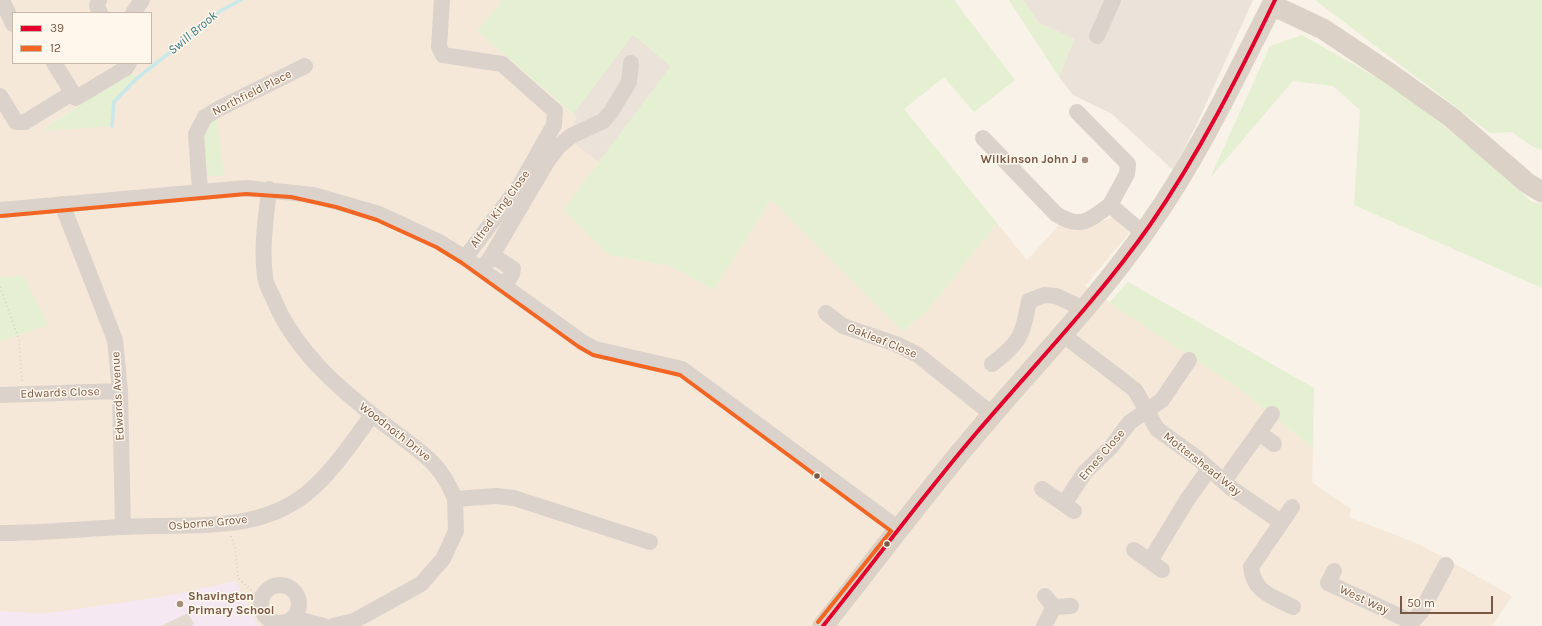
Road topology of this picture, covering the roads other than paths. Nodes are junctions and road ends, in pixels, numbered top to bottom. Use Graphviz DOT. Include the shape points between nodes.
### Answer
graph roads {
  1 [pos="99,0"];
  2 [pos="142,0"];
  3 [pos="442,0"];
  4 [pos="1113,0"];
  5 [pos="2,1"];
  6 [pos="1270,2"];
  7 [pos="100,12"];
  8 [pos="134,12"];
  9 [pos="12,22"];
  10 [pos="1097,36"];
  11 [pos="631,63"];
  12 [pos="55,64"];
  13 [pos="129,64"];
  14 [pos="305,66"];
  15 [pos="72,93"];
  16 [pos="0,96"];
  17 [pos="1077,112"];
  18 [pos="983,138"];
  19 [pos="269,189"];
  20 [pos="200,191"];
  21 [pos="1542,192"];
  22 [pos="62,204"];
  23 [pos="1110,205"];
  24 [pos="0,210"];
  25 [pos="1144,234"];
  26 [pos="491,256"];
  27 [pos="465,258"];
  28 [pos="481,270"];
  29 [pos="504,286"];
  30 [pos="1084,309"];
  31 [pos="826,313"];
  32 [pos="1062,334"];
  33 [pos="1190,360"];
  34 [pos="992,364"];
  35 [pos="120,391"];
  36 [pos="1,395"];
  37 [pos="1146,410"];
  38 [pos="1272,414"];
  39 [pos="372,415"];
  40 [pos="993,415"];
  41 [pos="1259,433"];
  42 [pos="1274,444"];
  43 [pos="1209,469"];
  44 [pos="1224,481"];
  45 [pos="1042,489"];
  46 [pos="455,499"];
  47 [pos="1292,507"];
  48 [pos="1281,522"];
  49 [pos="123,527"];
  50 [pos="900,530"];
  51 [pos="0,533"];
  52 [pos="650,542"];
  53 [pos="1134,550"];
  54 [pos="1446,565"];
  55 [pos="1334,571"];
  56 [pos="1071,606"];
  57 [pos="1293,607"];
  58 [pos="294,618"];
  59 [pos="269,624"];
  60 [pos="1410,624"];
  61 [pos="324,626"];
  62 [pos="333,626"];
  63 [pos="823,626"];
  64 [pos="1044,626"];
  1 -- 7 [label="street" via="97,6"];
  2 -- 8 [label="street"];
  3 -- 27 [label="street, Alfred King Close" via="439,46 443,55 502,64 555,111 554,125 520,185"];
  4 -- 10 [label="street"];
  5 -- 9 [label="street"];
  6 -- 21 [label="main road" via="1323,30 1392,75 1452,118 1527,183"];
  6 -- 25 [label="main road" via="1204,137"];
  11 -- 26 [label="street" via="629,82 611,112 603,121 571,136 559,146"];
  12 -- 15 [label="street"];
  13 -- 15 [label="street" via="76,98"];
  14 -- 20 [label="street, Northfield Place" via="205,117 196,134"];
  15 -- 16 [label="street" via="25,122 16,122"];
  17 -- 23 [label="street" via="1128,164 1127,174"];
  18 -- 23 [label="street" via="1056,214 1067,221 1078,224 1088,221"];
  19 -- 20 [label="street"];
  19 -- 27 [label="street" via="314,195 360,207 439,242"];
  19 -- 39 [label="street, Woodnoth Drive" via="263,250 265,279 283,321 307,353"];
  20 -- 22 [label="street"];
  22 -- 24 [label="street"];
  22 -- 35 [label="street, Edwards Avenue" via="115,340"];
  23 -- 25 [label="street"];
  25 -- 30 [label="main road"];
  26 -- 28 [label="street"];
  26 -- 29 [label="street" via="513,269"];
  27 -- 28 [label="street"];
  28 -- 29 [label="street"];
  29 -- 50 [label="street" via="595,349 682,368"];
  30 -- 32 [label="main road"];
  30 -- 34 [label="street" via="1056,296 1044,295 1029,301 1024,329 1010,350"];
  31 -- 40 [label="street, Oakleaf Close" via="843,326 918,354"];
  32 -- 37 [label="street, Mottershead Way" via="1135,390"];
  32 -- 40 [label="main road"];
  33 -- 37 [label="street, Emes Close" via="1162,400"];
  35 -- 36 [label="street, Edwards Close"];
  35 -- 49 [label="street, Edwards Avenue"];
  37 -- 43 [label="street, Mottershead Way" via="1157,429"];
  37 -- 45 [label="street, Emes Close" via="1130,422 1111,447 1085,472 1069,507"];
  38 -- 41 [label="street"];
  39 -- 46 [label="street, Woodnoth Drive" via="435,463"];
  39 -- 49 [label="street, Osborne Grove" via="328,473 306,494 278,511 227,523"];
  40 -- 50 [label="main road"];
  41 -- 42 [label="street"];
  41 -- 44 [label="street"];
  43 -- 44 [label="street, Mottershead Way"];
  43 -- 53 [label="street" via="1187,500 1156,566"];
  44 -- 48 [label="street, Mottershead Way"];
  46 -- 52 [label="street" via="496,496 514,498"];
  46 -- 62 [label="street" via="456,531 443,559 421,584 354,621"];
  47 -- 48 [label="street"];
  48 -- 57 [label="street" via="1251,567 1252,580 1262,592"];
  49 -- 51 [label="street, Osborne Grove"];
  50 -- 63 [label="main road"];
  54 -- 60 [label="street" via="1421,612"];
  55 -- 60 [label="street, West Way" via="1328,583"];
  56 -- 64 [label="street" via="1049,602"];
  58 -- 59 [label="street" via="283,623"];
  58 -- 59 [label="street" via="299,606 296,594 286,586 274,586 261,600 262,612"];
  58 -- 61 [label="street"];
}
